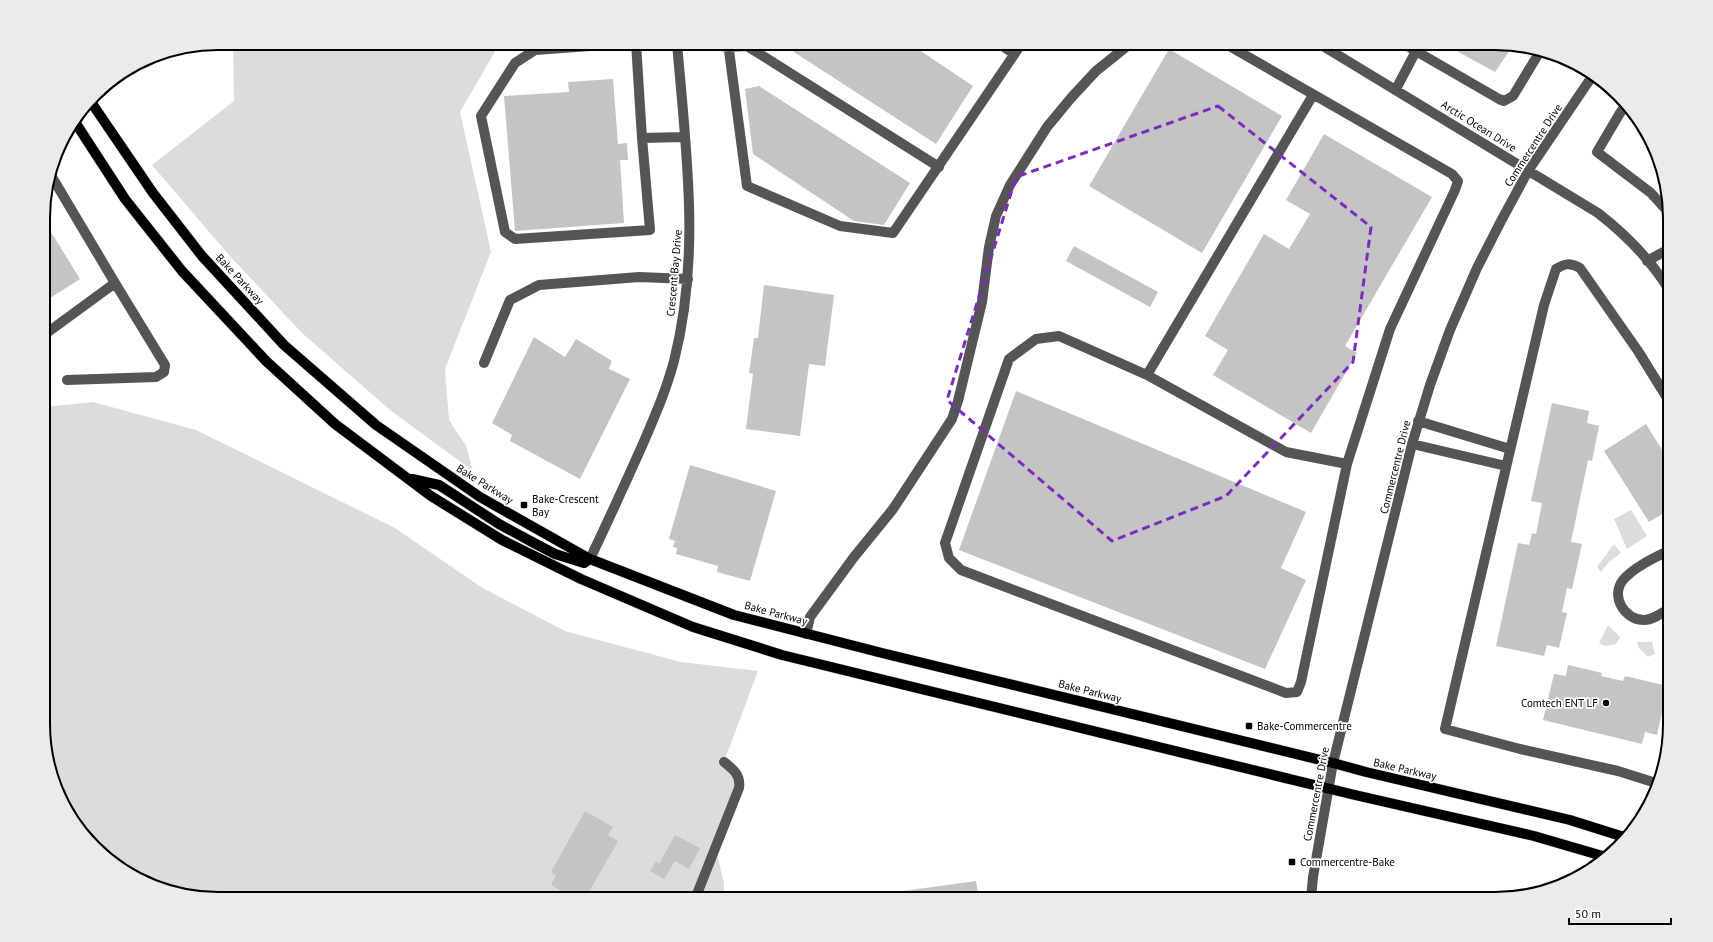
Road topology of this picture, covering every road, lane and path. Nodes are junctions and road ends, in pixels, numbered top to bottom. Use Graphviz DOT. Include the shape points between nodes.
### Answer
graph roads {
  1 [pos="535,50"];
  2 [pos="636,50"];
  3 [pos="678,50"];
  4 [pos="729,50"];
  5 [pos="753,50"];
  6 [pos="1008,50"];
  7 [pos="1017,50"];
  8 [pos="1122,50"];
  9 [pos="1236,50"];
  10 [pos="1330,50"];
  11 [pos="1416,51"];
  12 [pos="1014,54"];
  13 [pos="1537,56"];
  14 [pos="1590,80"];
  15 [pos="1396,89"];
  16 [pos="1313,95"];
  17 [pos="93,105"];
  18 [pos="1623,109"];
  19 [pos="78,126"];
  20 [pos="684,137"];
  21 [pos="642,138"];
  22 [pos="939,167"];
  23 [pos="1528,171"];
  24 [pos="55,180"];
  25 [pos="1663,206"];
  26 [pos="1663,252"];
  27 [pos="1647,260"];
  28 [pos="688,279"];
  29 [pos="1663,282"];
  30 [pos="115,283"];
  31 [pos="50,331"];
  32 [pos="484,363"];
  33 [pos="1148,375"];
  34 [pos="67,380"];
  35 [pos="1663,391"];
  36 [pos="1418,421"];
  37 [pos="1412,444"];
  38 [pos="1510,449"];
  39 [pos="1347,464"];
  40 [pos="1506,466"];
  41 [pos="407,478"];
  42 [pos="1663,554"];
  43 [pos="590,559"];
  44 [pos="1663,612"];
  45 [pos="806,634"];
  46 [pos="724,762"];
  47 [pos="1333,763"];
  48 [pos="1652,782"];
  49 [pos="1328,788"];
  50 [pos="1620,836"];
  51 [pos="1599,855"];
  52 [pos="698,892"];
  53 [pos="1312,892"];
  1 -- 21 [label="street" via="515,63 480,116 505,232 515,239 650,230"];
  2 -- 21 [label="street"];
  3 -- 20 [label="street, Crescent Bay Drive"];
  4 -- 22 [label="street" via="747,186 840,226 893,234"];
  5 -- 22 [label="street"];
  6 -- 12 [label="street"];
  7 -- 12 [label="street"];
  8 -- 45 [label="street" via="1096,71 1071,98 1047,127 1010,185 996,216 982,302 952,420 893,509 810,617"];
  9 -- 16 [label="street"];
  10 -- 15 [label="street, Arctic Ocean Drive"];
  11 -- 13 [label="street" via="1504,100 1513,96"];
  11 -- 15 [label="street"];
  12 -- 22 [label="street"];
  14 -- 23 [label="street, Commercentre Drive"];
  15 -- 23 [label="street, Arctic Ocean Drive"];
  16 -- 33 [label="street"];
  16 -- 39 [label="street" via="1452,174 1458,181 1390,329"];
  17 -- 43 [label="main road, Bake Parkway" via="153,194 202,256 284,345 376,425 480,497"];
  18 -- 25 [label="street" via="1597,152 1651,193"];
  19 -- 41 [label="main road" via="125,199 182,271 255,350 335,424"];
  20 -- 21 [label="street"];
  20 -- 28 [label="street, Crescent Bay Drive" via="690,210"];
  23 -- 27 [label="street, Arctic Ocean Drive" via="1598,213"];
  23 -- 36 [label="street, Commercentre Drive" via="1463,300 1443,348"];
  24 -- 30 [label="street"];
  26 -- 27 [label="street"];
  27 -- 29 [label="street, Arctic Ocean Drive"];
  28 -- 32 [label="street" via="638,277 539,285 510,300"];
  28 -- 43 [label="street, Crescent Bay Drive" via="683,322 662,400"];
  30 -- 31 [label="street"];
  30 -- 34 [label="street" via="165,364 164,372 156,377"];
  33 -- 39 [label="street" via="1286,452"];
  33 -- 39 [label="street" via="1059,336 1036,339 1009,360 945,543 949,558 961,570 1286,693 1297,692"];
  35 -- 38 [label="street" via="1580,268 1567,264 1556,269 1553,274"];
  36 -- 37 [label="street, Commercentre Drive"];
  36 -- 38 [label="street"];
  37 -- 40 [label="street"];
  37 -- 47 [label="street, Commercentre Drive"];
  38 -- 40 [label="street"];
  40 -- 48 [label="street" via="1445,729 1618,771"];
  41 -- 43 [label="main road" via="439,486 499,524 554,554 584,563"];
  41 -- 49 [label="main road" via="502,540 581,579 693,627 797,659"];
  42 -- 44 [label="street" via="1632,572 1622,581 1617,592 1622,608 1628,615 1637,619 1646,620"];
  43 -- 45 [label="main road, Bake Parkway" via="734,614"];
  45 -- 47 [label="main road, Bake Parkway"];
  46 -- 52 [label="street" via="738,774 739,788"];
  47 -- 49 [label="street, Commercentre Drive"];
  47 -- 50 [label="main road, Bake Parkway" via="1562,818"];
  49 -- 51 [label="main road" via="1534,836"];
  49 -- 53 [label="street, Commercentre Drive"];
}
